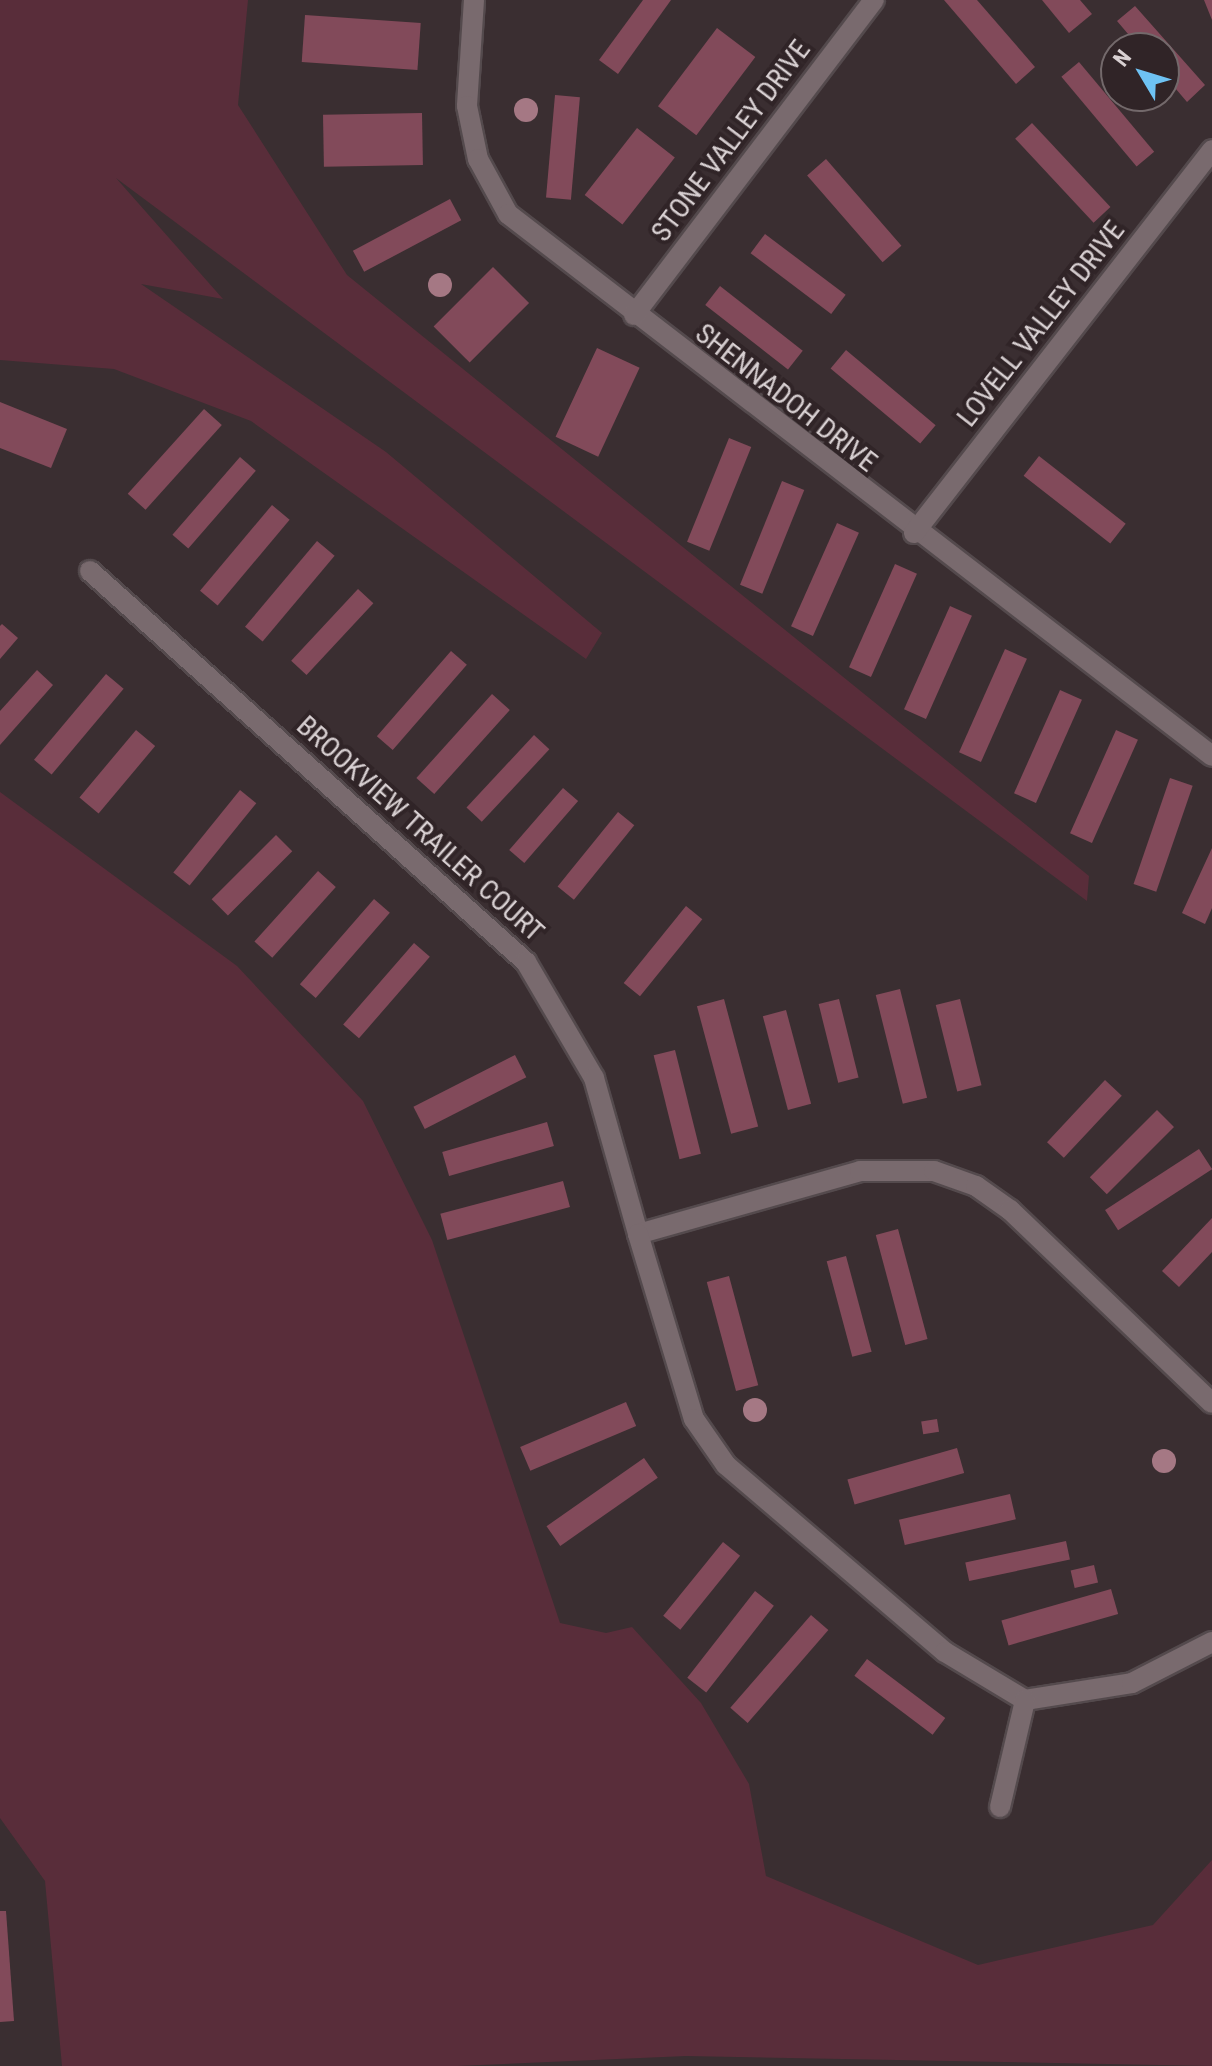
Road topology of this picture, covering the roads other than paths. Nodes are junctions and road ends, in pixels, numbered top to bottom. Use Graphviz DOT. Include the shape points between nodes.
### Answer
graph roads {
  1 [pos="474,0"];
  2 [pos="874,0"];
  3 [pos="1212,150"];
  4 [pos="634,315"];
  5 [pos="914,533"];
  6 [pos="90,571"];
  7 [pos="1208,744"];
  8 [pos="638,1234"];
  9 [pos="1212,1403"];
  10 [pos="1212,1642"];
  11 [pos="1025,1700"];
  12 [pos="1000,1807"];
  1 -- 4 [label="street, SHENNADOH DRIVE" via="467,106 486,176 508,214 540,245"];
  2 -- 4 [label="street, STONE VALLEY DRIVE"];
  3 -- 5 [label="street, LOVELL VALLEY DRIVE"];
  4 -- 5 [label="street, SHENNADOH DRIVE"];
  5 -- 7 [label="street, SHENNADOH DRIVE"];
  6 -- 8 [label="street, BROOKVIEW TRAILER COURT" via="526,962 594,1078"];
  8 -- 9 [label="street" via="860,1171 934,1171 976,1186 1010,1210"];
  8 -- 11 [label="street, BROOKVIEW TRAILER COURT" via="694,1419 726,1465 945,1652"];
  10 -- 11 [label="street" via="1132,1683"];
  11 -- 12 [label="street"];
}
